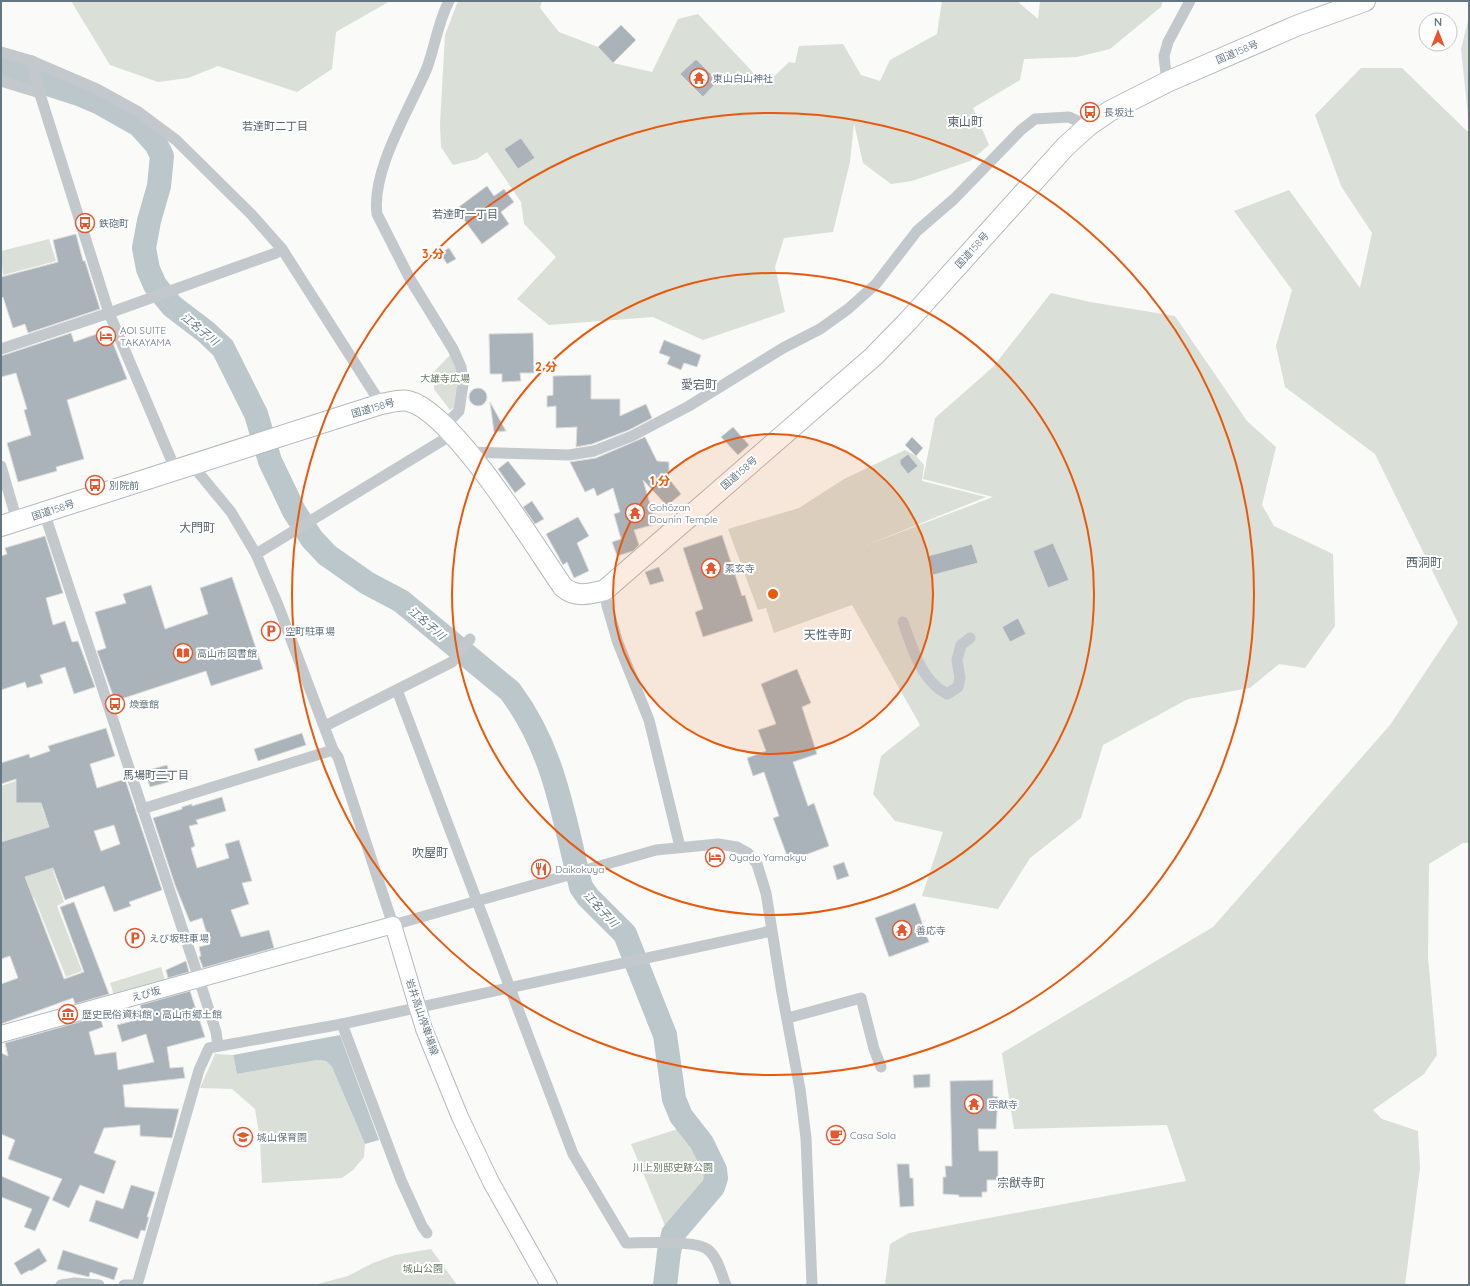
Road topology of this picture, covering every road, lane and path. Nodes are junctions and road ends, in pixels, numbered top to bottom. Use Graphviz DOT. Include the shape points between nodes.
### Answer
graph roads {
  1 [pos="449,1"];
  2 [pos="1190,1"];
  3 [pos="1365,1"];
  4 [pos="1,52"];
  5 [pos="33,65"];
  6 [pos="1,81"];
  7 [pos="1167,82"];
  8 [pos="39,90"];
  9 [pos="1088,126"];
  10 [pos="282,249"];
  11 [pos="109,313"];
  12 [pos="1,349"];
  13 [pos="381,404"];
  14 [pos="449,429"];
  15 [pos="468,452"];
  16 [pos="1,466"];
  17 [pos="184,468"];
  18 [pos="44,512"];
  19 [pos="9,524"];
  20 [pos="256,554"];
  21 [pos="605,590"];
  22 [pos="903,622"];
  23 [pos="970,638"];
  24 [pos="468,643"];
  25 [pos="397,690"];
  26 [pos="324,726"];
  27 [pos="333,750"];
  28 [pos="142,810"];
  29 [pos="680,847"];
  30 [pos="477,901"];
  31 [pos="393,925"];
  32 [pos="772,931"];
  33 [pos="199,979"];
  34 [pos="510,986"];
  35 [pos="418,1009"];
  36 [pos="788,1018"];
  37 [pos="342,1024"];
  38 [pos="1,1034"];
  39 [pos="218,1046"];
  40 [pos="881,1067"];
  41 [pos="427,1233"];
  42 [pos="61,1285"];
  43 [pos="99,1285"];
  44 [pos="124,1285"];
  45 [pos="137,1285"];
  46 [pos="549,1285"];
  47 [pos="726,1285"];
  48 [pos="812,1285"];
  1 -- 14 [label="street" via="427,67 382,173 376,206 377,214 410,279 453,349 461,367 463,384 460,411"];
  2 -- 7 [label="street" via="1168,42 1164,56"];
  3 -- 7 [label="highway, 国道158号" via="1296,26"];
  4 -- 5 [label="street"];
  5 -- 8 [label="street"];
  5 -- 10 [label="street" via="97,89 148,118 176,140 252,214"];
  6 -- 8 [label="street"];
  7 -- 9 [label="highway, 国道158号" via="1110,111"];
  8 -- 11 [label="street"];
  9 -- 15 [label="street" via="1069,117 1035,119 1021,130 954,199 917,231 876,284 848,309 820,329 783,348 689,406 632,436 594,451 569,455"];
  9 -- 21 [label="highway, 国道158号" via="1065,147 873,358"];
  10 -- 11 [label="street"];
  10 -- 13 [label="street"];
  11 -- 12 [label="street"];
  11 -- 17 [label="street"];
  13 -- 14 [label="highway, 国道158号" via="409,401 436,417"];
  13 -- 17 [label="highway, 国道158号"];
  14 -- 15 [label="highway, 国道158号"];
  14 -- 20 [label="street"];
  15 -- 21 [label="highway, 国道158号" via="511,509 562,587 577,595"];
  16 -- 19 [label="street"];
  17 -- 18 [label="highway, 国道158号"];
  17 -- 20 [label="street" via="231,512"];
  18 -- 19 [label="highway, 国道158号"];
  18 -- 28 [label="street"];
  20 -- 26 [label="street"];
  21 -- 29 [label="street" via="618,643 649,720"];
  22 -- 23 [label="street" via="917,660 936,688 947,694 958,687 960,678 957,660 960,645"];
  24 -- 25 [label="street" via="452,662"];
  25 -- 26 [label="street"];
  25 -- 30 [label="street"];
  26 -- 27 [label="street"];
  27 -- 28 [label="street"];
  27 -- 31 [label="street" via="338,757"];
  28 -- 33 [label="street"];
  29 -- 30 [label="street" via="656,850"];
  29 -- 32 [label="street" via="718,844 737,847 748,853 757,864 766,893"];
  30 -- 31 [label="street"];
  30 -- 34 [label="street"];
  31 -- 33 [label="main road"];
  31 -- 35 [label="main road, 岩井高山停車場線"];
  32 -- 34 [label="street"];
  32 -- 36 [label="street"];
  33 -- 38 [label="main road, えび坂"];
  33 -- 39 [label="street"];
  34 -- 35 [label="street"];
  34 -- 47 [label="street" via="573,1154 626,1243 682,1244 707,1249 715,1259"];
  35 -- 37 [label="street"];
  35 -- 46 [label="main road, 岩井高山停車場線" via="446,1083 491,1182"];
  36 -- 40 [label="street" via="861,998"];
  36 -- 48 [label="street" via="806,1138"];
  37 -- 39 [label="street"];
  37 -- 41 [label="street" via="401,1180"];
  39 -- 45 [label="street" via="209,1048 199,1070"];
  42 -- 43 [label="street"];
  44 -- 45 [label="street"];
}
